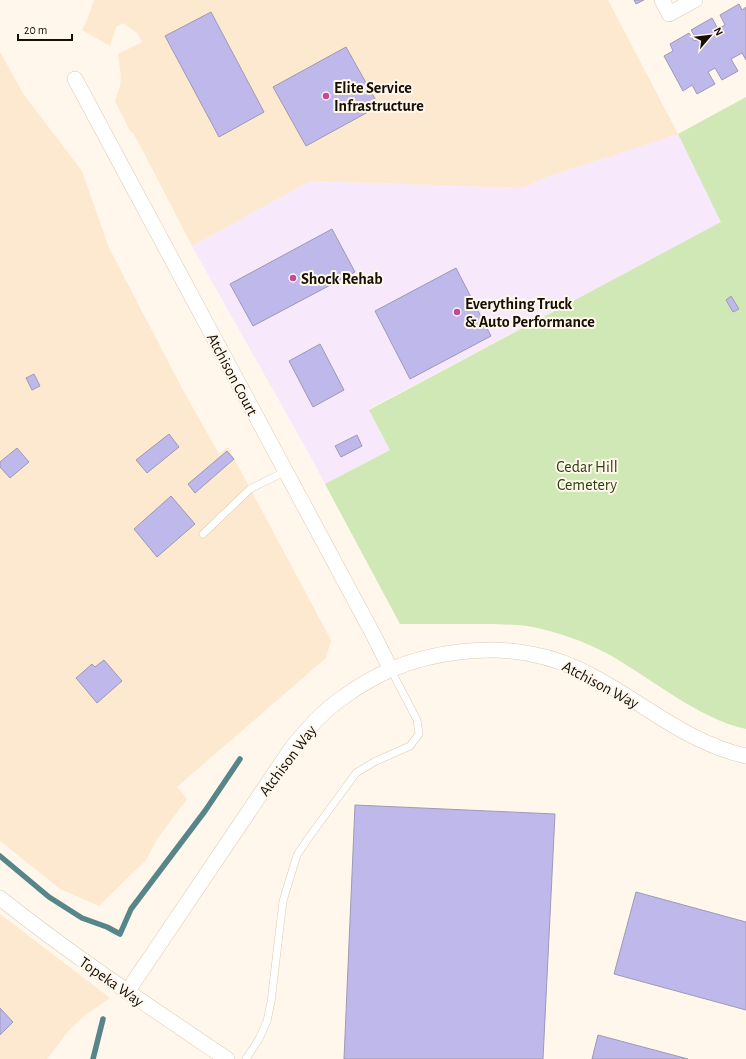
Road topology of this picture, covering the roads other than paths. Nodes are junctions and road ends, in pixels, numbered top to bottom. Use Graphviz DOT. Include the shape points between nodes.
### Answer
graph roads {
  1 [pos="662,0"];
  2 [pos="695,0"];
  3 [pos="75,79"];
  4 [pos="286,471"];
  5 [pos="203,534"];
  6 [pos="391,670"];
  7 [pos="746,756"];
  8 [pos="0,898"];
  9 [pos="127,992"];
  10 [pos="227,1059"];
  11 [pos="246,1059"];
  1 -- 2 [label="street" via="669,14"];
  3 -- 4 [label="street, Atchison Court"];
  4 -- 5 [label="lane" via="250,489"];
  4 -- 6 [label="street, Atchison Court"];
  6 -- 7 [label="street, Atchison Way" via="428,658 468,652 504,650 544,657 565,663 597,678 694,737"];
  6 -- 9 [label="street, Atchison Way" via="342,698 305,731"];
  6 -- 11 [label="lane" via="418,720 419,734 410,746 356,773 297,855 283,901 267,1021"];
  8 -- 9 [label="street, Topeka Way"];
  9 -- 10 [label="street, Topeka Way"];
}
